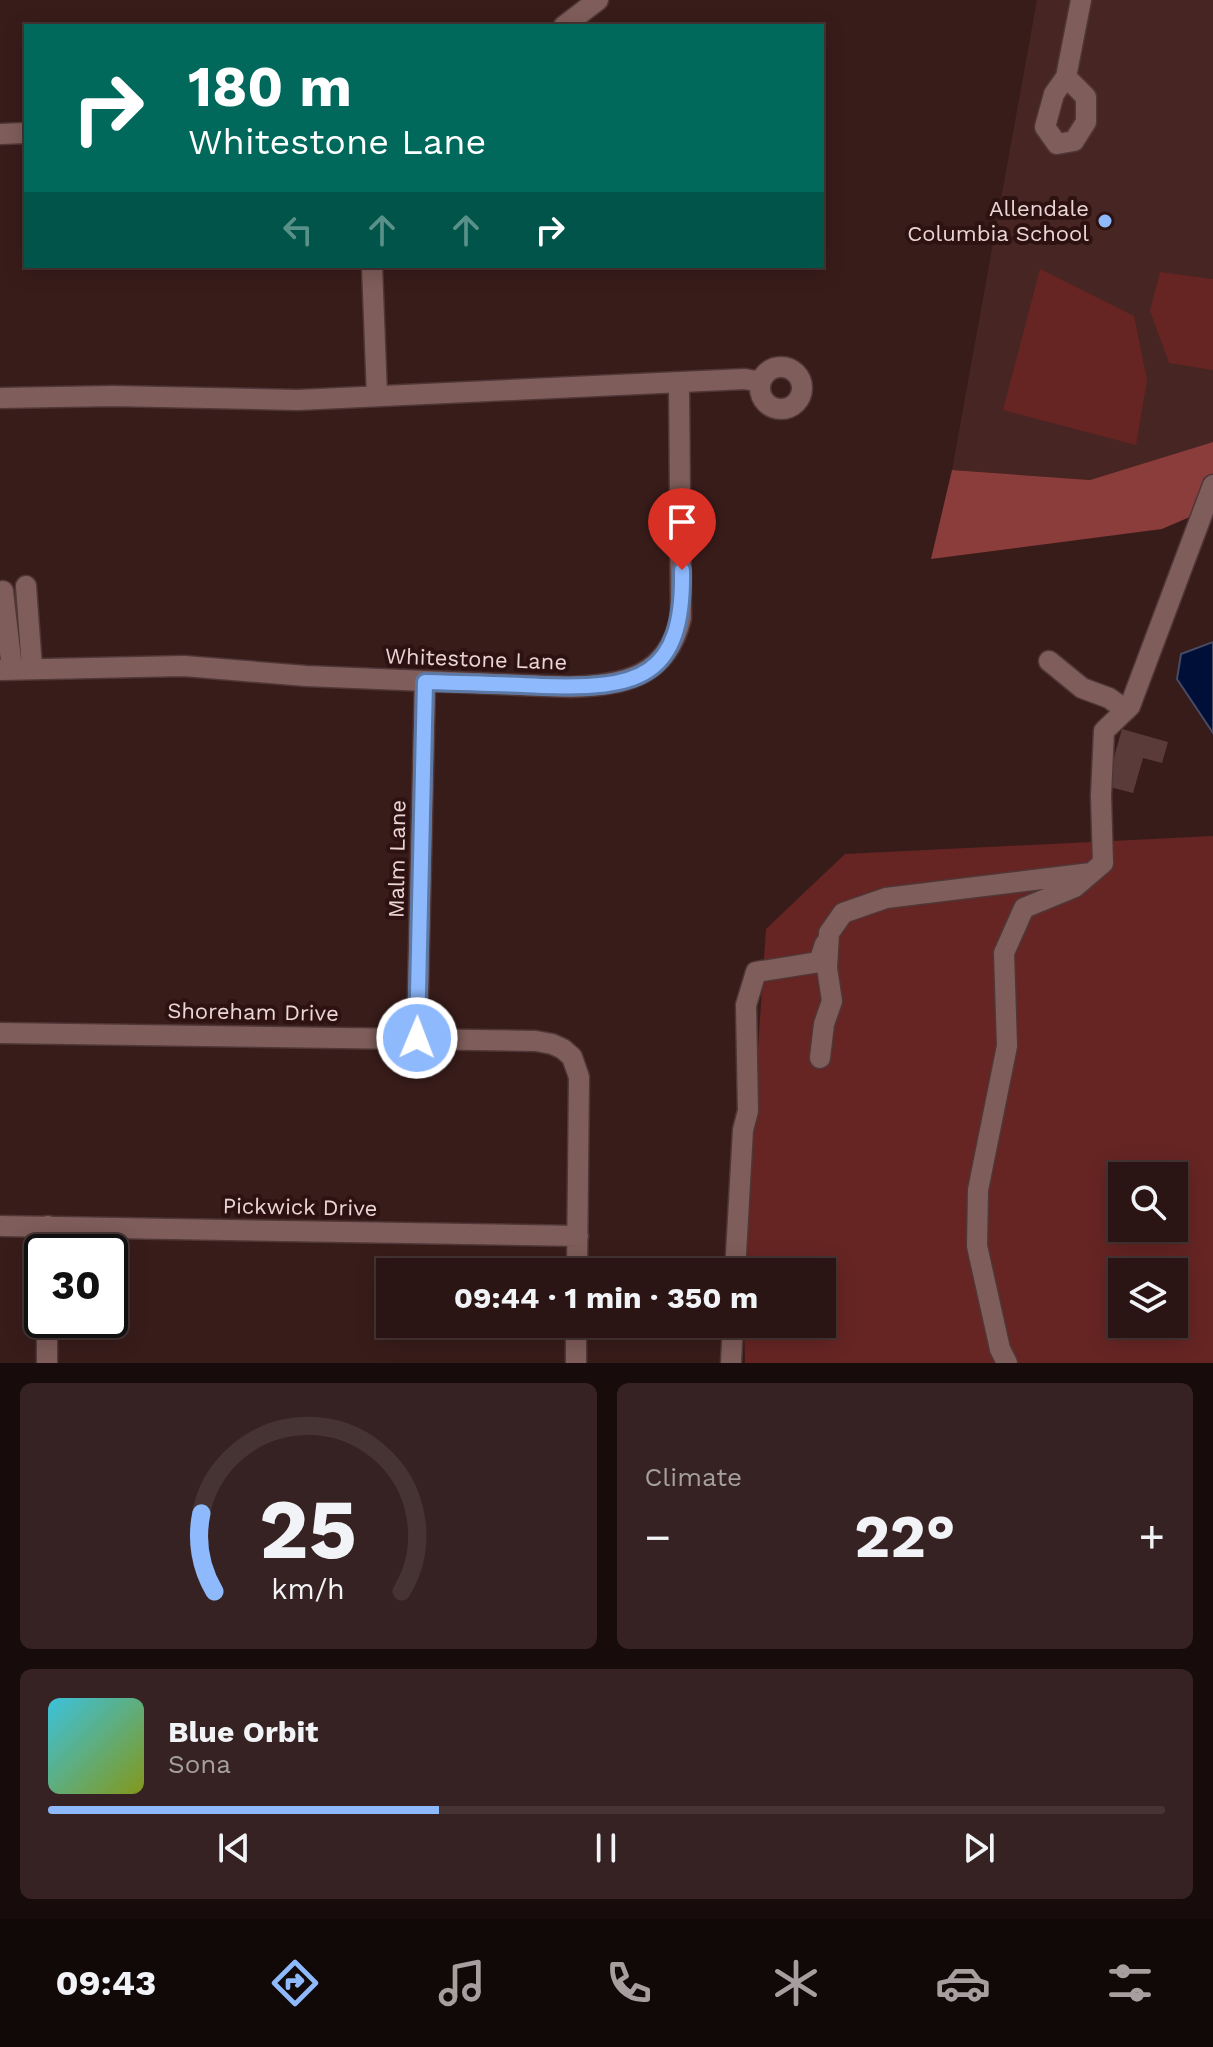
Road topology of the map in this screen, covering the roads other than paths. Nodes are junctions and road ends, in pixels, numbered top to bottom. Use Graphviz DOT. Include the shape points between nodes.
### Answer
graph roads {
  1 [pos="598,0"];
  2 [pos="1081,0"];
  3 [pos="567,24"];
  4 [pos="1066,77"];
  5 [pos="24,133"];
  6 [pos="0,134"];
  7 [pos="372,268"];
  8 [pos="760,382"];
  9 [pos="679,383"];
  10 [pos="377,396"];
  11 [pos="0,398"];
  12 [pos="1213,485"];
  13 [pos="26,586"];
  14 [pos="3,591"];
  15 [pos="4,626"];
  16 [pos="1049,661"];
  17 [pos="15,669"];
  18 [pos="425,682"];
  19 [pos="1126,710"];
  20 [pos="1091,873"];
  21 [pos="829,933"];
  22 [pos="0,1033"];
  23 [pos="417,1038"];
  24 [pos="820,1058"];
  25 [pos="0,1226"];
  26 [pos="48,1226"];
  27 [pos="48,1234"];
  28 [pos="578,1236"];
  29 [pos="577,1258"];
  30 [pos="736,1258"];
  31 [pos="47,1338"];
  32 [pos="576,1338"];
  33 [pos="732,1338"];
  34 [pos="47,1363"];
  35 [pos="576,1363"];
  36 [pos="731,1363"];
  37 [pos="1007,1363"];
  1 -- 3 [label="street"];
  2 -- 4 [label="street"];
  5 -- 6 [label="street"];
  7 -- 10 [label="street"];
  8 -- 9 [label="street"];
  9 -- 10 [label="street"];
  9 -- 18 [label="street, Whitestone Lane" via="683,601 678,630 663,656 643,674 604,686"];
  10 -- 11 [label="street"];
  12 -- 19 [label="street"];
  13 -- 17 [label="street"];
  14 -- 15 [label="street"];
  15 -- 17 [label="street"];
  16 -- 19 [label="street" via="1082,688"];
  17 -- 18 [label="street, Whitestone Lane" via="184,666"];
  18 -- 23 [label="street, Malm Lane"];
  19 -- 20 [label="street" via="1104,731 1103,863"];
  20 -- 21 [label="street" via="886,898 843,913"];
  20 -- 37 [label="street" via="1075,887 1024,908 1004,953 1007,1046 978,1190 977,1246"];
  21 -- 24 [label="street" via="832,1001"];
  21 -- 30 [label="street" via="819,962 756,972 746,1005 748,1111"];
  22 -- 23 [label="street, Shoreham Drive"];
  23 -- 28 [label="street, Shoreham Drive" via="536,1041 572,1057 580,1090"];
  25 -- 26 [label="street, Pickwick Drive"];
  26 -- 27 [label="street"];
  26 -- 28 [label="street, Pickwick Drive"];
  28 -- 29 [label="street, Shoreham Drive"];
  31 -- 34 [label="street"];
  32 -- 35 [label="street"];
  33 -- 36 [label="street"];
}
